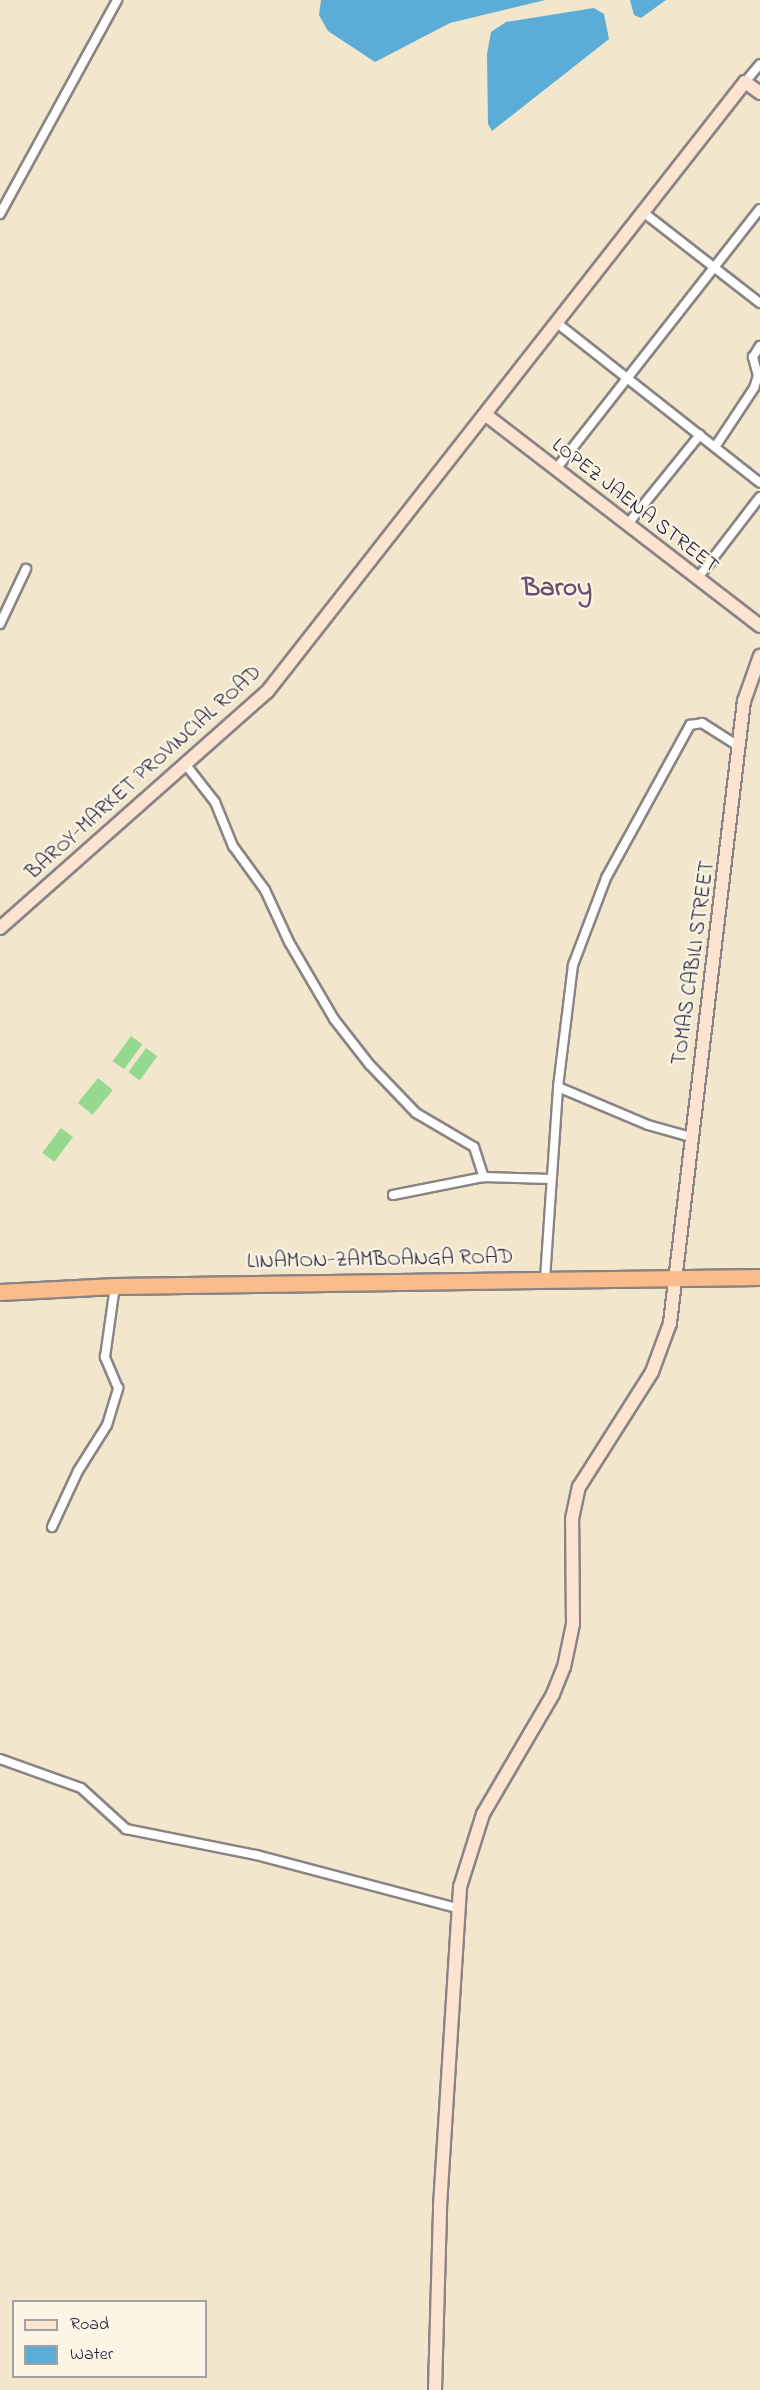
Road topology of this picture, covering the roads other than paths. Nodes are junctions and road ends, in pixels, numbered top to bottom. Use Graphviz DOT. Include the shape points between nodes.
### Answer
graph roads {
  1 [pos="117,0"];
  2 [pos="760,64"];
  3 [pos="745,82"];
  4 [pos="760,93"];
  5 [pos="760,209"];
  6 [pos="643,212"];
  7 [pos="0,214"];
  8 [pos="714,269"];
  9 [pos="760,303"];
  10 [pos="557,323"];
  11 [pos="760,346"];
  12 [pos="629,379"];
  13 [pos="486,415"];
  14 [pos="700,435"];
  15 [pos="715,447"];
  16 [pos="556,469"];
  17 [pos="760,483"];
  18 [pos="760,497"];
  19 [pos="627,525"];
  20 [pos="26,569"];
  21 [pos="697,579"];
  22 [pos="0,624"];
  23 [pos="760,626"];
  24 [pos="760,656"];
  25 [pos="740,747"];
  26 [pos="186,765"];
  27 [pos="0,928"];
  28 [pos="558,1087"];
  29 [pos="691,1137"];
  30 [pos="484,1177"];
  31 [pos="550,1179"];
  32 [pos="393,1195"];
  33 [pos="760,1277"];
  34 [pos="676,1278"];
  35 [pos="545,1279"];
  36 [pos="115,1286"];
  37 [pos="0,1292"];
  38 [pos="52,1527"];
  39 [pos="0,1759"];
  40 [pos="458,1908"];
  41 [pos="435,2390"];
  1 -- 7 [label="street"];
  2 -- 3 [label="street"];
  3 -- 4 [label="street"];
  3 -- 6 [label="street, BAROY-MARKET PROVINCIAL ROAD"];
  5 -- 8 [label="street"];
  6 -- 8 [label="street"];
  6 -- 10 [label="street, BAROY-MARKET PROVINCIAL ROAD"];
  8 -- 9 [label="street"];
  8 -- 12 [label="street"];
  10 -- 12 [label="street"];
  10 -- 13 [label="street, BAROY-MARKET PROVINCIAL ROAD"];
  11 -- 15 [label="street" via="753,357 758,376 754,388"];
  12 -- 14 [label="street"];
  12 -- 16 [label="street"];
  13 -- 16 [label="street, LOPEZ JAENA STREET"];
  13 -- 26 [label="street, BAROY-MARKET PROVINCIAL ROAD" via="285,671"];
  14 -- 15 [label="street"];
  14 -- 19 [label="street"];
  15 -- 17 [label="street"];
  16 -- 19 [label="street, LOPEZ JAENA STREET"];
  18 -- 21 [label="street"];
  19 -- 21 [label="street, LOPEZ JAENA STREET"];
  20 -- 22 [label="street"];
  21 -- 23 [label="street, LOPEZ JAENA STREET"];
  24 -- 25 [label="street, TOMAS CABILI STREET" via="744,701"];
  25 -- 28 [label="street" via="702,723 690,725 627,836 573,965"];
  25 -- 29 [label="street, TOMAS CABILI STREET"];
  26 -- 27 [label="street, BAROY-MARKET PROVINCIAL ROAD"];
  26 -- 30 [label="street" via="215,802 233,846 265,890 289,942 334,1018 370,1065 416,1113 474,1147"];
  28 -- 29 [label="street" via="648,1125"];
  28 -- 31 [label="street"];
  29 -- 34 [label="street, TOMAS CABILI STREET"];
  30 -- 31 [label="street"];
  30 -- 32 [label="street"];
  31 -- 35 [label="street"];
  33 -- 34 [label="highway, LINAMON-ZAMBOANGA ROAD"];
  34 -- 35 [label="highway, LINAMON-ZAMBOANGA ROAD"];
  34 -- 40 [label="street, TOMAS CABILI STREET" via="670,1323 658,1360 579,1487 572,1519 573,1624 564,1667 475,1831"];
  35 -- 36 [label="highway, LINAMON-ZAMBOANGA ROAD"];
  36 -- 37 [label="highway, LINAMON-ZAMBOANGA ROAD"];
  36 -- 38 [label="street" via="105,1357 118,1388 107,1425 78,1471"];
  39 -- 40 [label="street" via="81,1788 126,1829 256,1855"];
  40 -- 41 [label="street, TOMAS CABILI STREET" via="440,2206"];
}
